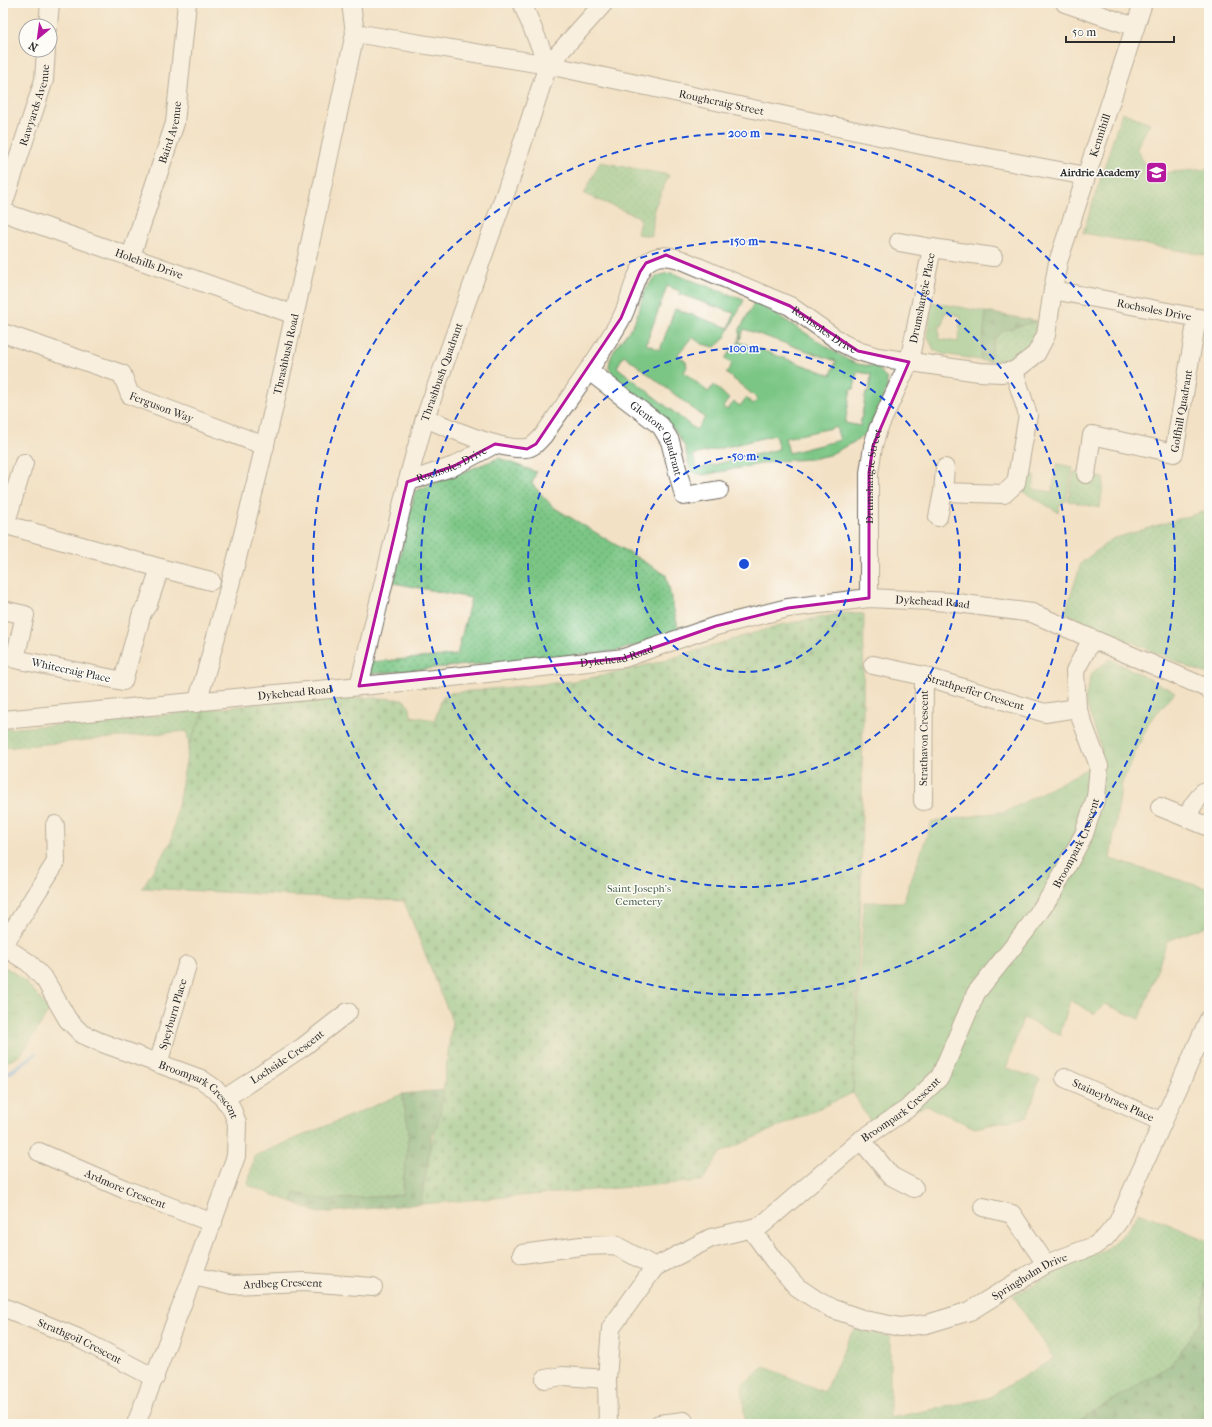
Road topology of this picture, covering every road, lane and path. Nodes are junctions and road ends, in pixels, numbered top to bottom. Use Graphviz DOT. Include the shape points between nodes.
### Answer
graph roads {
  1 [pos="50,3"];
  2 [pos="187,3"];
  3 [pos="351,3"];
  4 [pos="522,3"];
  5 [pos="604,3"];
  6 [pos="1065,3"];
  7 [pos="1143,3"];
  8 [pos="49,18"];
  9 [pos="1135,27"];
  10 [pos="355,33"];
  11 [pos="45,58"];
  12 [pos="548,65"];
  13 [pos="1086,176"];
  14 [pos="3,206"];
  15 [pos="3,212"];
  16 [pos="899,242"];
  17 [pos="932,248"];
  18 [pos="131,256"];
  19 [pos="993,257"];
  20 [pos="1053,290"];
  21 [pos="295,315"];
  22 [pos="1203,319"];
  23 [pos="3,333"];
  24 [pos="909,362"];
  25 [pos="588,370"];
  26 [pos="1014,370"];
  27 [pos="425,418"];
  28 [pos="495,444"];
  29 [pos="265,446"];
  30 [pos="24,462"];
  31 [pos="945,468"];
  32 [pos="1086,474"];
  33 [pos="407,482"];
  34 [pos="718,490"];
  35 [pos="943,492"];
  36 [pos="938,517"];
  37 [pos="4,525"];
  38 [pos="160,568"];
  39 [pos="211,581"];
  40 [pos="869,598"];
  41 [pos="3,610"];
  42 [pos="1092,639"];
  43 [pos="873,665"];
  44 [pos="924,676"];
  45 [pos="359,686"];
  46 [pos="1209,689"];
  47 [pos="197,703"];
  48 [pos="1078,708"];
  49 [pos="3,720"];
  50 [pos="1209,791"];
  51 [pos="923,801"];
  52 [pos="1160,807"];
  53 [pos="1187,818"];
  54 [pos="55,826"];
  55 [pos="1209,827"];
  56 [pos="3,946"];
  57 [pos="187,965"];
  58 [pos="348,1012"];
  59 [pos="1209,1019"];
  60 [pos="158,1064"];
  61 [pos="1065,1078"];
  62 [pos="224,1099"];
  63 [pos="1162,1122"];
  64 [pos="861,1140"];
  65 [pos="39,1152"];
  66 [pos="914,1188"];
  67 [pos="983,1207"];
  68 [pos="213,1223"];
  69 [pos="751,1228"];
  70 [pos="522,1254"];
  71 [pos="1046,1264"];
  72 [pos="655,1267"];
  73 [pos="193,1276"];
  74 [pos="373,1287"];
  75 [pos="3,1306"];
  76 [pos="155,1378"];
  77 [pos="545,1379"];
  78 [pos="607,1379"];
  79 [pos="684,1421"];
  80 [pos="136,1424"];
  81 [pos="608,1424"];
  82 [pos="658,1424"];
  1 -- 8 [label="street"];
  2 -- 18 [label="street, Baird Avenue" via="175,123"];
  3 -- 10 [label="street, Thrashbush Road"];
  4 -- 12 [label="street"];
  5 -- 12 [label="street"];
  6 -- 9 [label="street"];
  7 -- 9 [label="street, Kennihill"];
  9 -- 13 [label="street, Kennihill"];
  10 -- 12 [label="street, Roughcraig Street"];
  10 -- 21 [label="street, Thrashbush Road"];
  11 -- 14 [label="street, Rawyards Avenue" via="44,80"];
  12 -- 13 [label="street, Roughcraig Street" via="926,146"];
  12 -- 27 [label="street, Thrashbush Quadrant" via="514,169"];
  13 -- 20 [label="street, Kennihill" via="1058,262"];
  15 -- 18 [label="street, Holehills Drive"];
  16 -- 17 [label="street"];
  17 -- 19 [label="street, Drumshangie Place"];
  17 -- 24 [label="street, Drumshangie Place"];
  18 -- 21 [label="street, Holehills Drive"];
  20 -- 22 [label="street, Rochsoles Drive"];
  20 -- 26 [label="street, Rochsoles Drive" via="1042,345 1036,354"];
  21 -- 29 [label="street, Thrashbush Road"];
  22 -- 32 [label="street, Golfhill Quadrant" via="1174,453 1092,435"];
  23 -- 29 [label="street, Ferguson Way" via="122,374 130,395"];
  24 -- 25 [label="street, Rochsoles Drive" via="858,351 842,343 790,306 666,255 646,263 621,318"];
  24 -- 26 [label="street, Rochsoles Drive" via="979,372 1001,373"];
  24 -- 40 [label="street, Drumshangie Street" via="878,429 873,446 869,473"];
  25 -- 28 [label="street, Rochsoles Drive" via="536,444 527,448"];
  25 -- 34 [label="street, Glentore Quadrant" via="661,426 670,441 684,496"];
  26 -- 35 [label="street" via="1028,415 1016,483 1004,494"];
  27 -- 28 [label="street, Rochsoles Drive"];
  27 -- 33 [label="street, Thrashbush Quadrant"];
  28 -- 33 [label="street, Rochsoles Drive" via="454,466"];
  29 -- 47 [label="street, Thrashbush Road" via="220,624"];
  30 -- 37 [label="street"];
  31 -- 35 [label="street"];
  33 -- 45 [label="street, Thrashbush Quadrant"];
  35 -- 36 [label="street"];
  37 -- 38 [label="street"];
  38 -- 39 [label="street"];
  38 -- 41 [label="street, Whitecraig Place" via="148,604 142,613 123,681 15,658 25,615"];
  40 -- 42 [label="street, Dykehead Road" via="950,602 1032,613"];
  40 -- 45 [label="street, Dykehead Road" via="788,608 716,626 624,658"];
  42 -- 46 [label="street, Dykehead Road"];
  42 -- 48 [label="street, Broompark Crescent" via="1075,670"];
  43 -- 44 [label="street, Strathpeffer Crescent"];
  44 -- 48 [label="street, Strathpeffer Crescent" via="1045,713"];
  44 -- 51 [label="street, Strathavon Crescent"];
  45 -- 47 [label="street, Dykehead Road"];
  47 -- 49 [label="street, Dykehead Road"];
  48 -- 64 [label="street, Broompark Crescent" via="1098,766 1096,797 1084,834 1074,854 1053,892 1028,928 976,993 940,1077 907,1109"];
  50 -- 53 [label="street" via="1203,792"];
  52 -- 53 [label="street"];
  53 -- 55 [label="street"];
  54 -- 56 [label="street" via="56,862"];
  56 -- 60 [label="street, Broompark Crescent" via="30,963 45,980 68,1020 82,1034"];
  57 -- 60 [label="street, Speyburn Place"];
  58 -- 62 [label="street, Lochside Crescent"];
  59 -- 63 [label="street, Springholm Drive"];
  60 -- 62 [label="street, Broompark Crescent" via="201,1079"];
  61 -- 63 [label="street, Staineybraes Place"];
  62 -- 68 [label="street, Broompark Crescent" via="231,1107 237,1123 236,1156"];
  63 -- 71 [label="street, Springholm Drive" via="1118,1222 1105,1238 1094,1246"];
  64 -- 66 [label="street" via="891,1176"];
  64 -- 69 [label="street, Broompark Crescent" via="761,1226"];
  65 -- 68 [label="street, Ardmore Crescent" via="124,1189"];
  67 -- 71 [label="street" via="1012,1214"];
  68 -- 73 [label="street, Broompark Crescent"];
  69 -- 71 [label="street, Springholm Drive" via="797,1287 818,1301 865,1320 900,1326 928,1324 970,1311"];
  69 -- 72 [label="street, Broompark Crescent" via="711,1238"];
  70 -- 72 [label="street" via="581,1246 615,1245"];
  72 -- 78 [label="street, Broompark Crescent" via="611,1328"];
  73 -- 74 [label="street, Ardbeg Crescent" via="233,1285 304,1282"];
  73 -- 76 [label="street, Broompark Crescent"];
  75 -- 76 [label="street, Strathgoil Crescent" via="78,1338"];
  76 -- 80 [label="street, Broompark Crescent"];
  77 -- 78 [label="street" via="563,1376"];
  78 -- 81 [label="street, Broompark Crescent"];
  79 -- 82 [label="street"];
}
